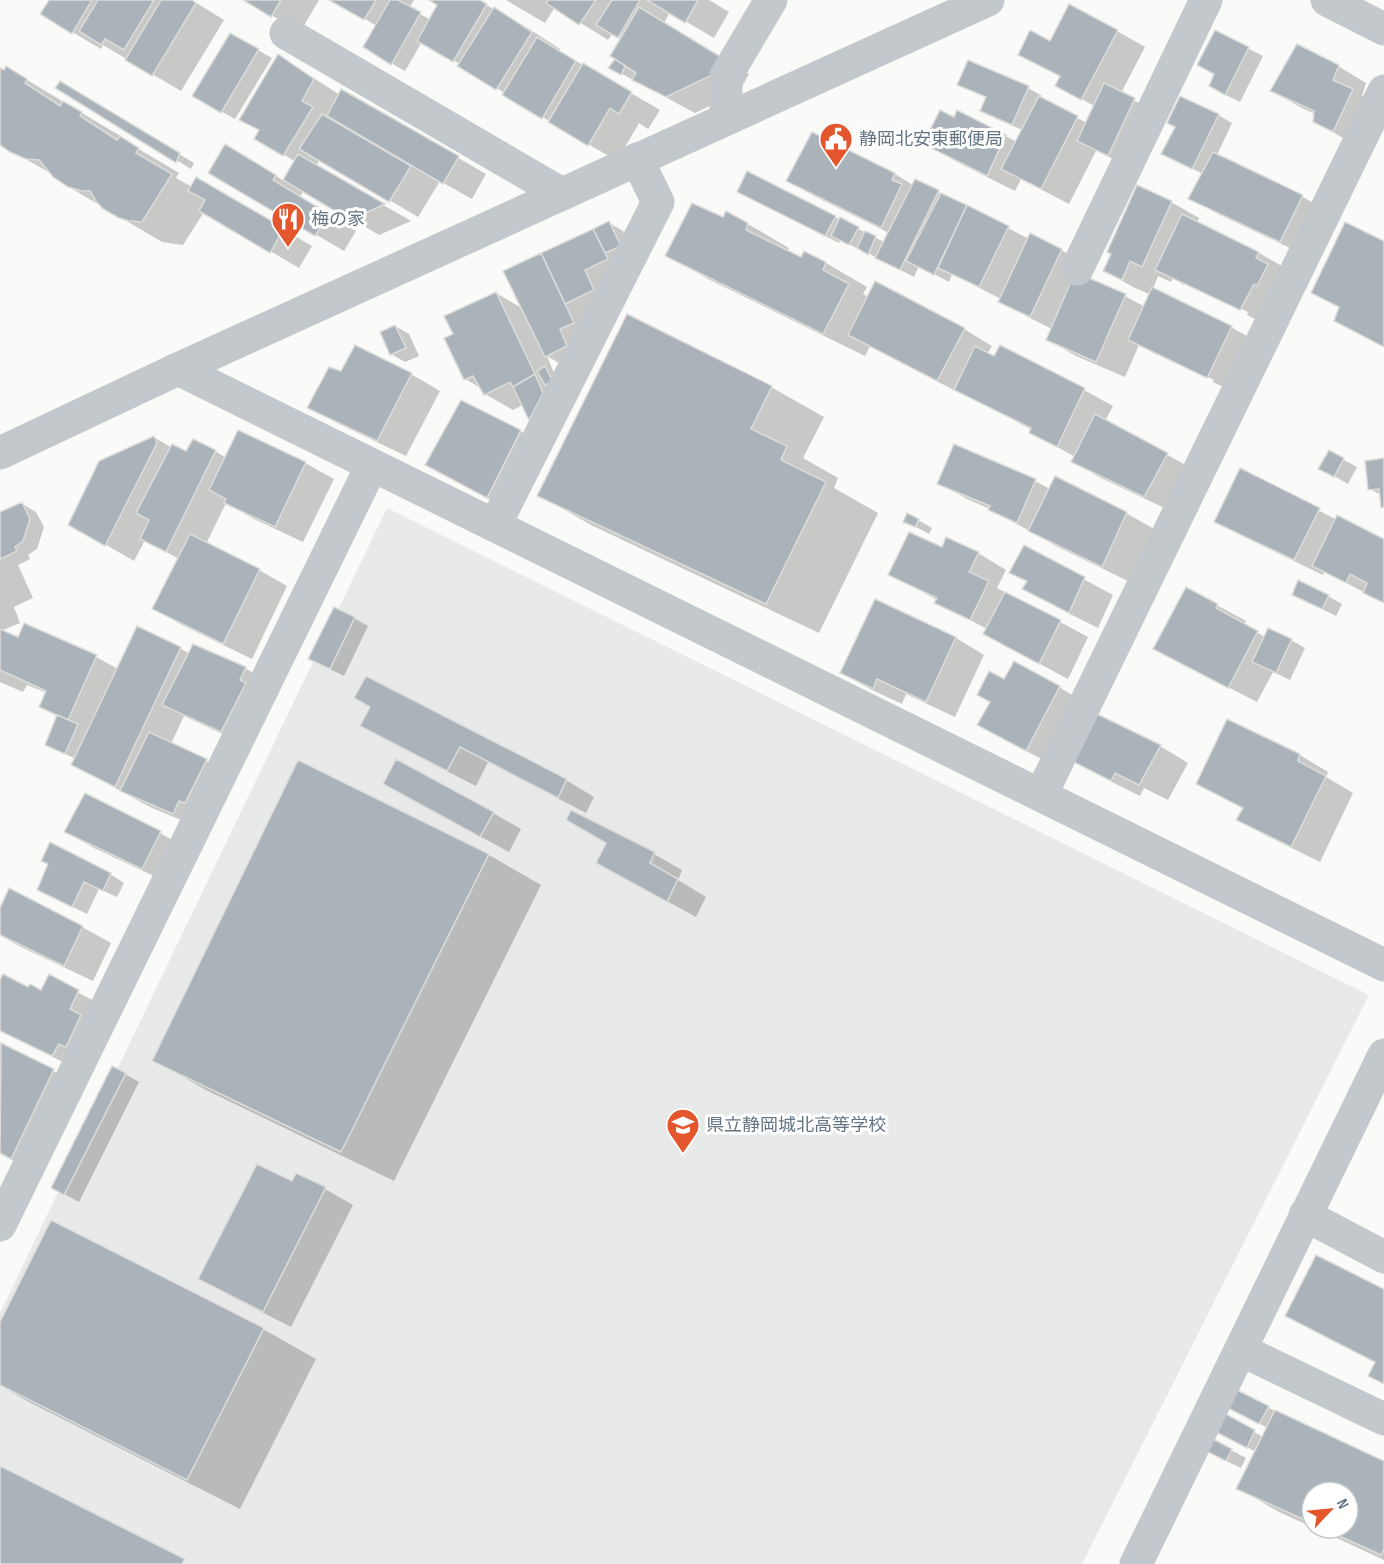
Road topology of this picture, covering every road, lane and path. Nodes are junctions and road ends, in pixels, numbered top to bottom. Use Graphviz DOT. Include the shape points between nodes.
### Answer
graph roads {
  1 [pos="988,0"];
  2 [pos="1206,0"];
  3 [pos="1327,0"];
  4 [pos="765,2"];
  5 [pos="1384,29"];
  6 [pos="286,33"];
  7 [pos="1384,91"];
  8 [pos="726,119"];
  9 [pos="637,159"];
  10 [pos="562,194"];
  11 [pos="1077,269"];
  12 [pos="178,369"];
  13 [pos="0,453"];
  14 [pos="372,465"];
  15 [pos="495,525"];
  16 [pos="1041,795"];
  17 [pos="1384,965"];
  18 [pos="1384,1055"];
  19 [pos="2,1215"];
  20 [pos="1305,1215"];
  21 [pos="1384,1257"];
  22 [pos="1240,1350"];
  23 [pos="1384,1419"];
  24 [pos="1136,1564"];
  1 -- 8 [label="street"];
  2 -- 11 [label="street"];
  3 -- 5 [label="street"];
  4 -- 8 [label="street" via="726,75"];
  6 -- 10 [label="street"];
  7 -- 16 [label="street"];
  8 -- 9 [label="street"];
  9 -- 10 [label="street"];
  9 -- 15 [label="street" via="658,202"];
  10 -- 12 [label="street"];
  12 -- 13 [label="street"];
  12 -- 14 [label="street"];
  14 -- 15 [label="street"];
  14 -- 19 [label="street"];
  15 -- 16 [label="street"];
  16 -- 17 [label="street"];
  18 -- 20 [label="street"];
  20 -- 21 [label="street"];
  20 -- 22 [label="street"];
  22 -- 23 [label="street"];
  22 -- 24 [label="street"];
}
